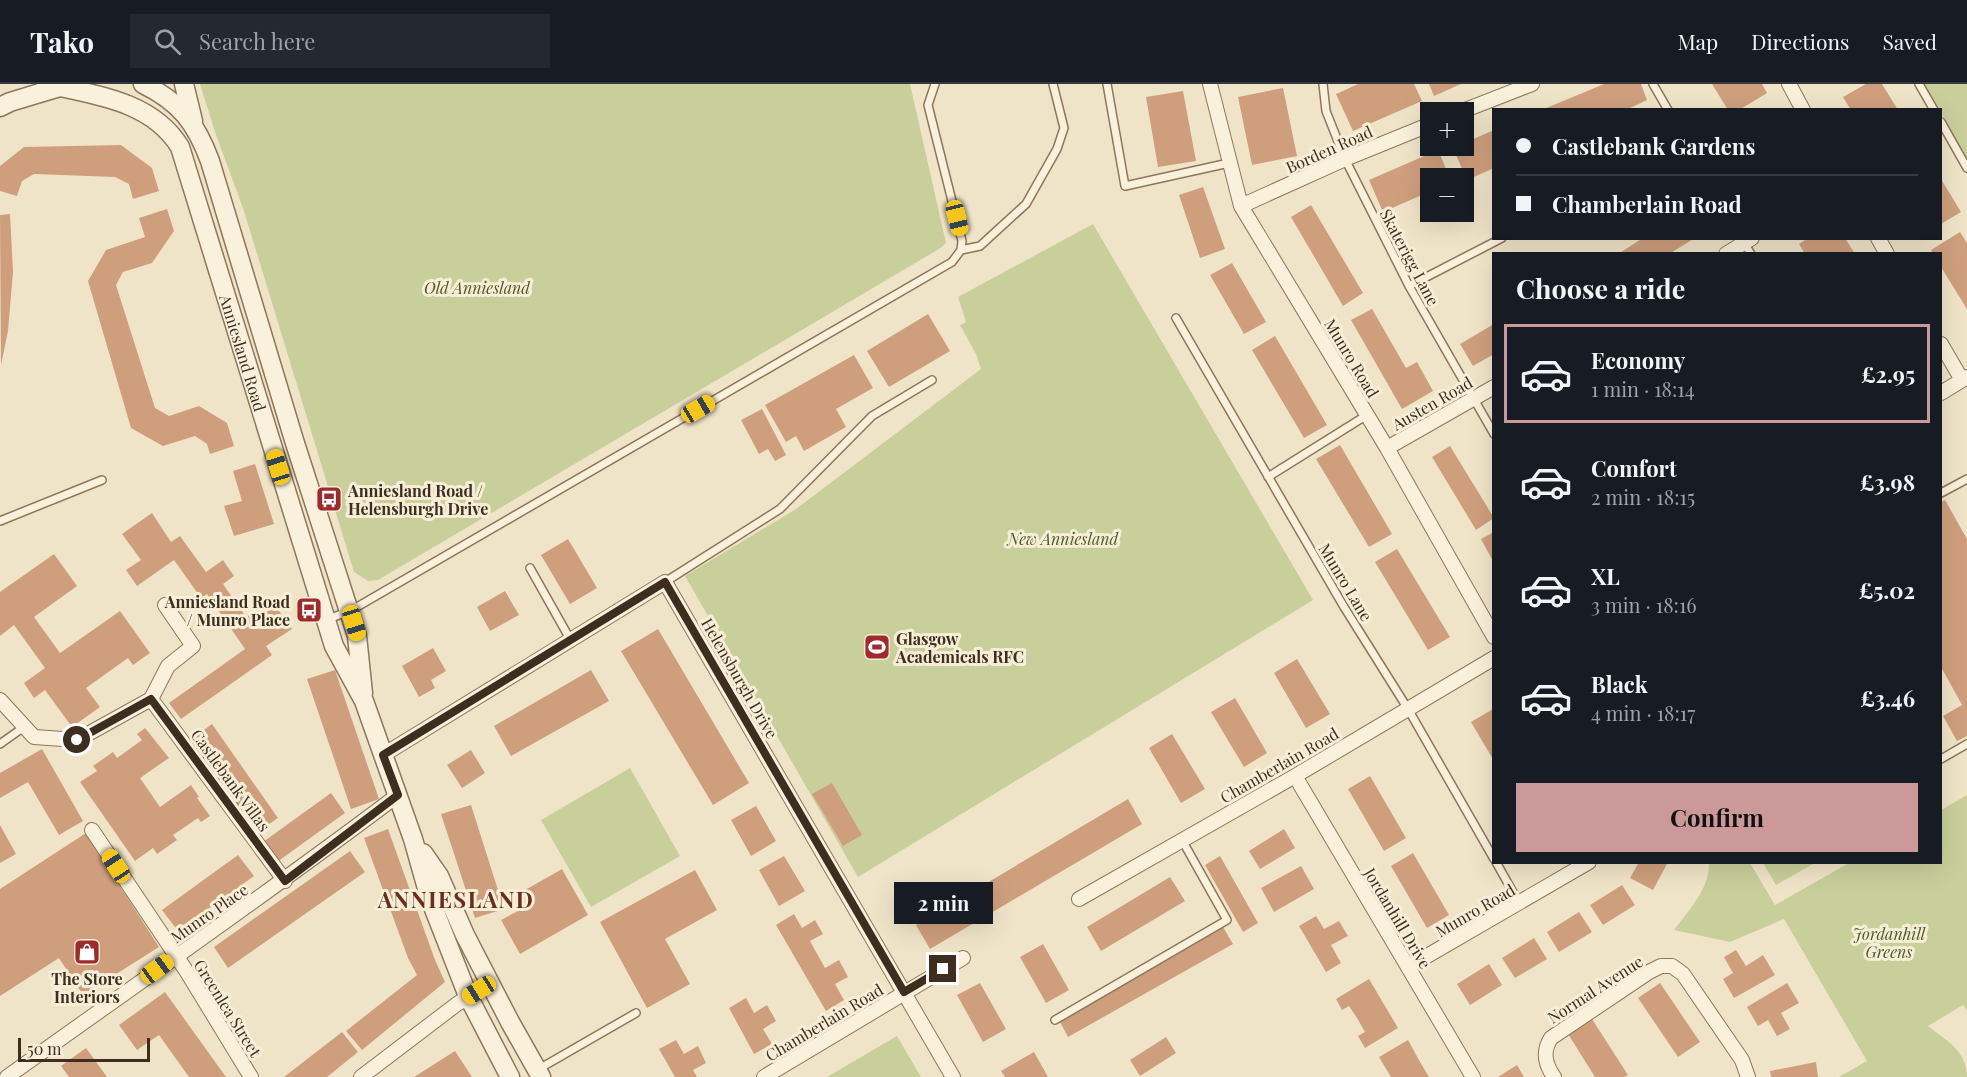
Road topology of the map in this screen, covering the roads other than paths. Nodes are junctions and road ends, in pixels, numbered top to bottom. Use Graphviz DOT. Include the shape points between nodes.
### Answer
graph roads {
  1 [pos="131,84"];
  2 [pos="143,84"];
  3 [pos="184,84"];
  4 [pos="943,84"];
  5 [pos="1053,84"];
  6 [pos="1107,84"];
  7 [pos="1210,84"];
  8 [pos="1323,84"];
  9 [pos="1532,84"];
  10 [pos="1653,84"];
  11 [pos="1789,84"];
  12 [pos="1919,84"];
  13 [pos="934,85"];
  14 [pos="53,86"];
  15 [pos="119,101"];
  16 [pos="1474,107"];
  17 [pos="0,108"];
  18 [pos="1667,108"];
  19 [pos="1802,108"];
  20 [pos="1933,108"];
  21 [pos="1942,124"];
  22 [pos="194,125"];
  23 [pos="1420,128"];
  24 [pos="1345,159"];
  25 [pos="1229,163"];
  26 [pos="1967,168"];
  27 [pos="1241,206"];
  28 [pos="1498,240"];
  29 [pos="1747,243"];
  30 [pos="961,250"];
  31 [pos="1730,252"];
  32 [pos="1409,286"];
  33 [pos="1176,318"];
  34 [pos="1942,346"];
  35 [pos="932,380"];
  36 [pos="1965,382"];
  37 [pos="1492,388"];
  38 [pos="1942,393"];
  39 [pos="1472,399"];
  40 [pos="1367,415"];
  41 [pos="1492,431"];
  42 [pos="1387,448"];
  43 [pos="1268,477"];
  44 [pos="1967,479"];
  45 [pos="102,480"];
  46 [pos="1942,493"];
  47 [pos="0,521"];
  48 [pos="530,568"];
  49 [pos="665,582"];
  50 [pos="165,605"];
  51 [pos="350,611"];
  52 [pos="326,620"];
  53 [pos="1492,633"];
  54 [pos="570,639"];
  55 [pos="1492,659"];
  56 [pos="151,699"];
  57 [pos="0,700"];
  58 [pos="364,701"];
  59 [pos="1408,709"];
  60 [pos="24,727"];
  61 [pos="0,744"];
  62 [pos="1967,744"];
  63 [pos="383,755"];
  64 [pos="1942,758"];
  65 [pos="1295,776"];
  66 [pos="398,795"];
  67 [pos="93,830"];
  68 [pos="413,839"];
  69 [pos="1182,840"];
  70 [pos="1492,856"];
  71 [pos="1497,864"];
  72 [pos="1586,864"];
  73 [pos="285,881"];
  74 [pos="1079,899"];
  75 [pos="1520,903"];
  76 [pos="176,956"];
  77 [pos="963,958"];
  78 [pos="1408,967"];
  79 [pos="490,983"];
  80 [pos="904,992"];
  81 [pos="468,996"];
  82 [pos="636,1013"];
  83 [pos="1055,1020"];
  84 [pos="539,1074"];
  85 [pos="7,1077"];
  86 [pos="251,1077"];
  87 [pos="361,1077"];
  88 [pos="510,1077"];
  89 [pos="764,1077"];
  90 [pos="953,1077"];
  91 [pos="1473,1077"];
  92 [pos="1554,1077"];
  93 [pos="1749,1077"];
  1 -- 15 [label="street"];
  2 -- 22 [label="street, Anniesland Road" via="171,99"];
  3 -- 22 [label="street, Anniesland Road"];
  4 -- 13 [label="lane"];
  5 -- 30 [label="lane" via="1064,128 1057,149 1026,204 980,246"];
  6 -- 25 [label="lane" via="1125,186"];
  7 -- 25 [label="street, Munro Road"];
  8 -- 24 [label="lane, Skaterigg Lane" via="1326,111"];
  9 -- 16 [label="street"];
  10 -- 18 [label="lane"];
  11 -- 19 [label="street"];
  12 -- 20 [label="lane"];
  13 -- 30 [label="lane" via="928,105"];
  14 -- 15 [label="street, Anniesland Road"];
  14 -- 17 [label="street"];
  15 -- 52 [label="street, Anniesland Road" via="165,126 180,147"];
  21 -- 26 [label="lane"];
  22 -- 51 [label="street, Anniesland Road" via="210,161"];
  23 -- 24 [label="street, Borden Road"];
  24 -- 27 [label="street, Borden Road"];
  24 -- 32 [label="lane, Skaterigg Lane"];
  25 -- 27 [label="street, Munro Road"];
  27 -- 40 [label="street, Munro Road"];
  28 -- 32 [label="lane"];
  29 -- 31 [label="street"];
  30 -- 51 [label="lane" via="952,262 924,279"];
  32 -- 39 [label="lane, Skaterigg Lane"];
  33 -- 43 [label="lane, Munro Lane"];
  34 -- 36 [label="street"];
  35 -- 49 [label="lane" via="872,416 780,509"];
  36 -- 38 [label="street"];
  37 -- 39 [label="street, Austen Road"];
  39 -- 41 [label="lane, Skaterigg Lane"];
  39 -- 42 [label="street, Austen Road"];
  40 -- 42 [label="street, Munro Road"];
  40 -- 43 [label="lane"];
  42 -- 53 [label="street, Munro Road"];
  43 -- 59 [label="lane, Munro Lane"];
  44 -- 46 [label="lane"];
  45 -- 47 [label="lane"];
  48 -- 54 [label="lane"];
  49 -- 54 [label="street"];
  49 -- 80 [label="street, Helensburgh Drive"];
  50 -- 56 [label="street" via="193,646 168,666"];
  51 -- 52 [label="lane"];
  51 -- 58 [label="street, Anniesland Road" via="357,636"];
  52 -- 58 [label="street, Anniesland Road" via="334,646"];
  54 -- 63 [label="street"];
  55 -- 59 [label="street, Chamberlain Road"];
  56 -- 60 [label="street" via="77,740 34,737"];
  56 -- 73 [label="street, Castlebank Villas"];
  57 -- 60 [label="street"];
  58 -- 63 [label="street, Anniesland Road"];
  59 -- 65 [label="street, Chamberlain Road"];
  59 -- 70 [label="lane, Munro Lane"];
  60 -- 61 [label="lane"];
  62 -- 64 [label="lane"];
  63 -- 66 [label="street, Anniesland Road"];
  65 -- 69 [label="street, Chamberlain Road"];
  65 -- 78 [label="street, Jordanhill Drive"];
  66 -- 68 [label="street, Anniesland Road"];
  66 -- 73 [label="street, Munro Place"];
  67 -- 76 [label="street, Greenlea Street"];
  68 -- 79 [label="street, Anniesland Road" via="439,876"];
  68 -- 81 [label="street, Anniesland Road" via="430,899"];
  69 -- 74 [label="street, Chamberlain Road"];
  69 -- 83 [label="lane" via="1227,920"];
  71 -- 75 [label="lane, Munro Lane"];
  72 -- 75 [label="street, Munro Road"];
  73 -- 76 [label="street, Munro Place"];
  75 -- 78 [label="street, Munro Road"];
  76 -- 85 [label="street, Munro Place"];
  76 -- 86 [label="street, Greenlea Street"];
  77 -- 80 [label="street, Chamberlain Road"];
  78 -- 91 [label="street, Jordanhill Drive"];
  79 -- 81 [label="street"];
  79 -- 84 [label="street, Anniesland Road"];
  80 -- 89 [label="street, Chamberlain Road"];
  80 -- 90 [label="street, Helensburgh Drive"];
  81 -- 87 [label="street"];
  81 -- 88 [label="street, Anniesland Road"];
  82 -- 84 [label="lane"];
  92 -- 93 [label="street, Normal Avenue" via="1546,1065 1545,1053 1551,1038 1649,972 1672,966 1683,974 1742,1060"];
}
